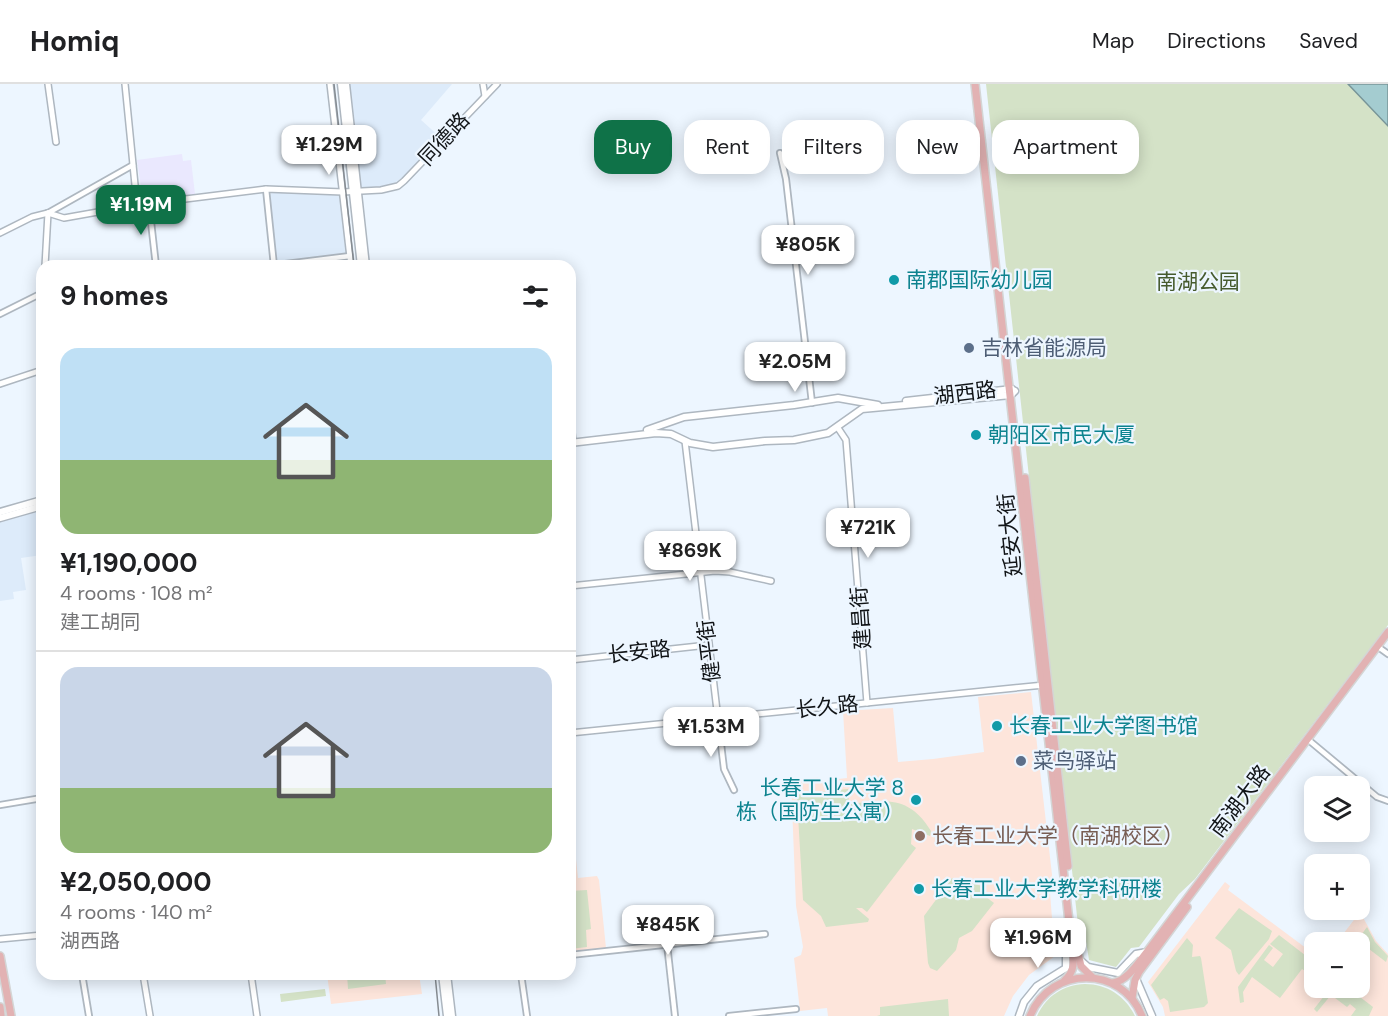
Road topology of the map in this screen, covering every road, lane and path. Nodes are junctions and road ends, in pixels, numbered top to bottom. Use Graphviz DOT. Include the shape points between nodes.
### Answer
graph roads {
  1 [pos="48,84"];
  2 [pos="125,84"];
  3 [pos="330,84"];
  4 [pos="341,84"];
  5 [pos="346,84"];
  6 [pos="483,84"];
  7 [pos="496,84"];
  8 [pos="977,84"];
  9 [pos="485,96"];
  10 [pos="56,142"];
  11 [pos="780,153"];
  12 [pos="133,165"];
  13 [pos="266,189"];
  14 [pos="355,191"];
  15 [pos="343,192"];
  16 [pos="149,204"];
  17 [pos="137,205"];
  18 [pos="48,213"];
  19 [pos="0,233"];
  20 [pos="350,256"];
  21 [pos="45,260"];
  22 [pos="155,260"];
  23 [pos="273,260"];
  24 [pos="316,260"];
  25 [pos="350,260"];
  26 [pos="361,260"];
  27 [pos="365,260"];
  28 [pos="36,296"];
  29 [pos="0,314"];
  30 [pos="36,372"];
  31 [pos="0,384"];
  32 [pos="1012,391"];
  33 [pos="812,403"];
  34 [pos="838,428"];
  35 [pos="576,440"];
  36 [pos="576,440"];
  37 [pos="685,441"];
  38 [pos="36,502"];
  39 [pos="36,508"];
  40 [pos="0,512"];
  41 [pos="0,518"];
  42 [pos="700,572"];
  43 [pos="771,581"];
  44 [pos="576,585"];
  45 [pos="1388,632"];
  46 [pos="1388,640"];
  47 [pos="708,645"];
  48 [pos="1381,649"];
  49 [pos="1388,654"];
  50 [pos="576,659"];
  51 [pos="1046,685"];
  52 [pos="867,703"];
  53 [pos="718,719"];
  54 [pos="576,732"];
  55 [pos="1311,742"];
  56 [pos="734,790"];
  57 [pos="36,799"];
  58 [pos="1388,801"];
  59 [pos="0,805"];
  60 [pos="1071,932"];
  61 [pos="765,934"];
  62 [pos="36,935"];
  63 [pos="0,939"];
  64 [pos="667,944"];
  65 [pos="1147,952"];
  66 [pos="576,954"];
  67 [pos="0,956"];
  68 [pos="1078,957"];
  69 [pos="1137,975"];
  70 [pos="1092,977"];
  71 [pos="83,980"];
  72 [pos="144,980"];
  73 [pos="252,980"];
  74 [pos="443,980"];
  75 [pos="448,980"];
  76 [pos="522,980"];
  77 [pos="1065,980"];
  78 [pos="1113,983"];
  79 [pos="1132,998"];
  80 [pos="0,1007"];
  81 [pos="796,1009"];
  82 [pos="1,1016"];
  83 [pos="11,1016"];
  84 [pos="89,1016"];
  85 [pos="150,1016"];
  86 [pos="257,1016"];
  87 [pos="447,1016"];
  88 [pos="452,1016"];
  89 [pos="527,1016"];
  90 [pos="675,1016"];
  91 [pos="729,1016"];
  92 [pos="1019,1016"];
  93 [pos="1030,1016"];
  94 [pos="1142,1016"];
  95 [pos="1152,1016"];
  1 -- 10 [label="street"];
  2 -- 12 [label="street"];
  3 -- 15 [label="street"];
  4 -- 14 [label="main road"];
  5 -- 14 [label="main road"];
  6 -- 9 [label="street"];
  7 -- 9 [label="street, 同德路"];
  8 -- 32 [label="main road, 延安大街"];
  9 -- 14 [label="street, 同德路" via="398,186"];
  11 -- 33 [label="street"];
  12 -- 17 [label="street"];
  12 -- 18 [label="street"];
  13 -- 15 [label="street, 同德路"];
  13 -- 16 [label="street, 同德路"];
  13 -- 23 [label="street"];
  14 -- 15 [label="street, 同德路"];
  14 -- 26 [label="main road"];
  14 -- 27 [label="main road"];
  15 -- 20 [label="street"];
  16 -- 17 [label="street, 同德路"];
  16 -- 22 [label="street"];
  17 -- 18 [label="street, 同德路" via="64,218"];
  18 -- 19 [label="street"];
  18 -- 21 [label="street"];
  20 -- 24 [label="street"];
  20 -- 25 [label="street"];
  28 -- 29 [label="street"];
  30 -- 31 [label="street"];
  32 -- 33 [label="main road, 湖西路" via="874,405 849,398"];
  32 -- 34 [label="main road, 湖西路" via="862,409"];
  32 -- 51 [label="main road, 延安大街"];
  33 -- 35 [label="main road, 湖西路" via="684,417 652,430"];
  34 -- 37 [label="main road, 湖西路" via="818,437 713,447"];
  34 -- 52 [label="street, 建昌街" via="846,440"];
  36 -- 37 [label="main road, 湖西路" via="656,433 671,434"];
  37 -- 42 [label="street, 健平街"];
  38 -- 40 [label="main road"];
  39 -- 41 [label="main road"];
  42 -- 43 [label="street" via="730,572"];
  42 -- 44 [label="street"];
  42 -- 47 [label="street, 健平街"];
  45 -- 65 [label="main road, 南湖大路"];
  46 -- 48 [label="main road, 南湖大路"];
  47 -- 50 [label="street, 长安路"];
  47 -- 53 [label="street, 健平街"];
  48 -- 49 [label="street"];
  48 -- 55 [label="main road, 南湖大路"];
  51 -- 52 [label="street, 长久路"];
  51 -- 60 [label="main road, 延安大街"];
  51 -- 68 [label="main road, 延安大街"];
  52 -- 53 [label="street, 长久路"];
  53 -- 54 [label="street, 长久路"];
  53 -- 56 [label="street" via="724,769"];
  55 -- 58 [label="street" via="1377,797"];
  55 -- 69 [label="main road, 南湖大路"];
  57 -- 59 [label="street"];
  60 -- 77 [label="main road, 延安大街" via="1073,967"];
  60 -- 92 [label="main road" via="1066,945 1066,968 1037,986"];
  61 -- 64 [label="street"];
  62 -- 63 [label="street"];
  64 -- 66 [label="street"];
  64 -- 90 [label="street"];
  65 -- 68 [label="main road" via="1136,954 1118,973 1088,967"];
  65 -- 78 [label="main road, 南湖大路" via="1128,975"];
  67 -- 83 [label="main road"];
  68 -- 70 [label="main road, 延安大街"];
  69 -- 79 [label="main road, 南湖大路"];
  69 -- 95 [label="main road" via="1137,986"];
  70 -- 77 [label="main road"];
  70 -- 78 [label="main road"];
  71 -- 84 [label="street"];
  72 -- 85 [label="street"];
  73 -- 86 [label="street"];
  74 -- 87 [label="main road"];
  75 -- 88 [label="main road"];
  76 -- 89 [label="street"];
  77 -- 93 [label="main road" via="1042,996"];
  78 -- 79 [label="main road"];
  79 -- 94 [label="main road"];
  80 -- 82 [label="main road"];
  81 -- 91 [label="street"];
}
